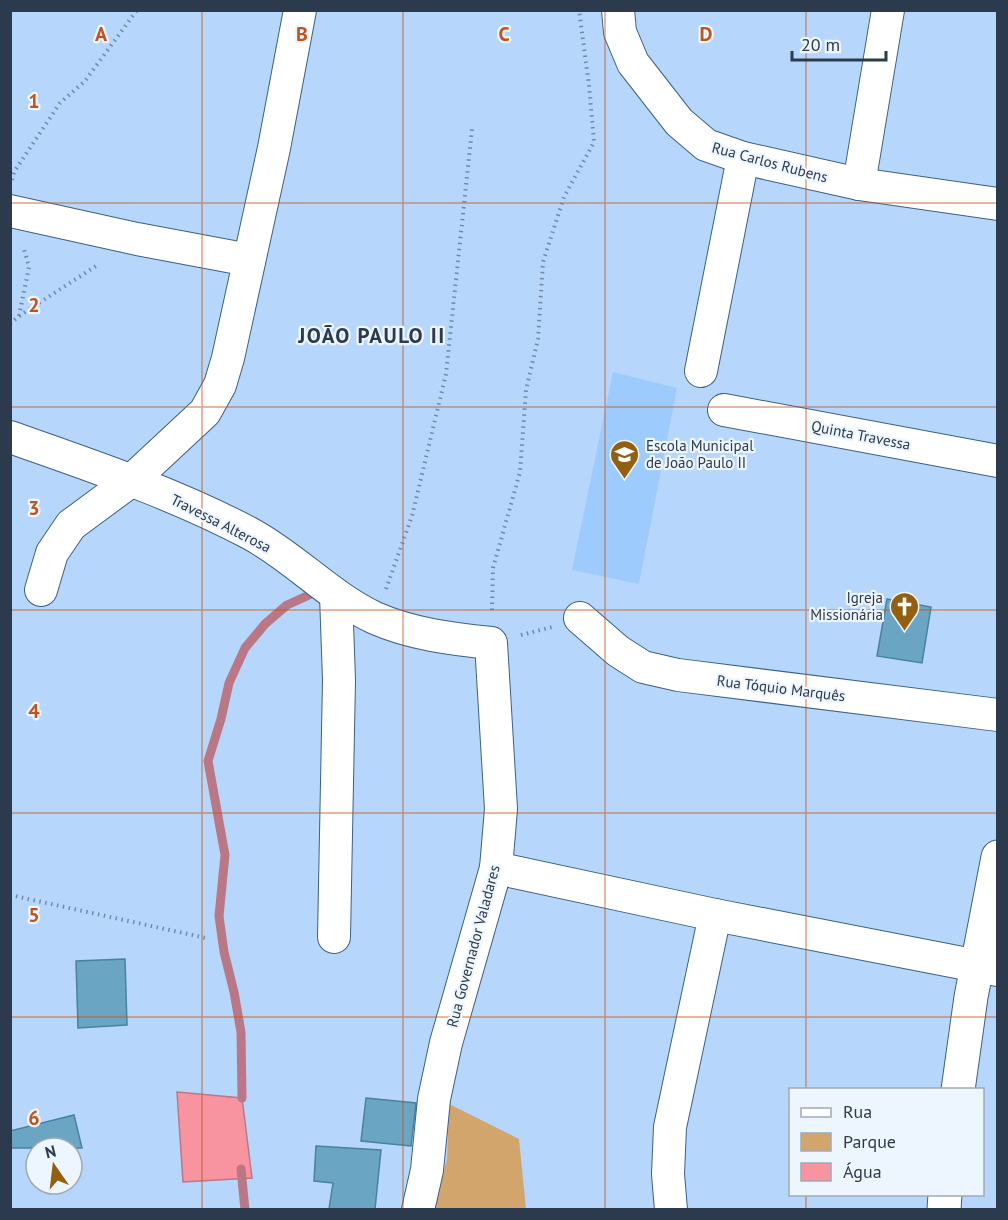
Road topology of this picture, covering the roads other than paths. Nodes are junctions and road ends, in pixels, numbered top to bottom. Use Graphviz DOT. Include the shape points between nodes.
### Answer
graph roads {
  1 [pos="300,10"];
  2 [pos="618,10"];
  3 [pos="888,10"];
  4 [pos="742,158"];
  5 [pos="859,184"];
  6 [pos="998,204"];
  7 [pos="15,225"];
  8 [pos="249,260"];
  9 [pos="700,371"];
  10 [pos="724,410"];
  11 [pos="10,437"];
  12 [pos="998,461"];
  13 [pos="132,480"];
  14 [pos="41,590"];
  15 [pos="336,595"];
  16 [pos="580,618"];
  17 [pos="491,644"];
  18 [pos="998,715"];
  19 [pos="998,857"];
  20 [pos="496,868"];
  21 [pos="715,915"];
  22 [pos="334,937"];
  23 [pos="988,968"];
  24 [pos="958,1088"];
  25 [pos="418,1209"];
  26 [pos="671,1209"];
  1 -- 8 [label="street"];
  2 -- 4 [label="street, Rua Carlos Rubens" via="620,32 633,63 679,122 706,145"];
  3 -- 5 [label="street"];
  4 -- 5 [label="street, Rua Carlos Rubens"];
  4 -- 9 [label="street"];
  5 -- 6 [label="street, Rua Carlos Rubens"];
  7 -- 8 [label="street" via="137,239"];
  8 -- 13 [label="street" via="228,358 206,412"];
  10 -- 12 [label="street, Quinta Travessa"];
  11 -- 13 [label="street, Travessa Alterosa"];
  13 -- 14 [label="street" via="71,525 52,553"];
  13 -- 15 [label="street, Travessa Alterosa" via="252,535"];
  15 -- 17 [label="street, Travessa Alterosa" via="375,618 412,630"];
  15 -- 22 [label="street" via="339,680"];
  16 -- 18 [label="street, Rua Tóquio Marquês" via="618,651 644,667 678,675"];
  17 -- 20 [label="street, Rua Governador Valadares" via="501,809"];
  19 -- 23 [label="street"];
  20 -- 21 [label="street"];
  20 -- 25 [label="street, Rua Governador Valadares" via="446,1043 434,1099 428,1170"];
  21 -- 23 [label="street"];
  21 -- 26 [label="street" via="670,1127"];
  23 -- 24 [label="street" via="971,997"];
}
